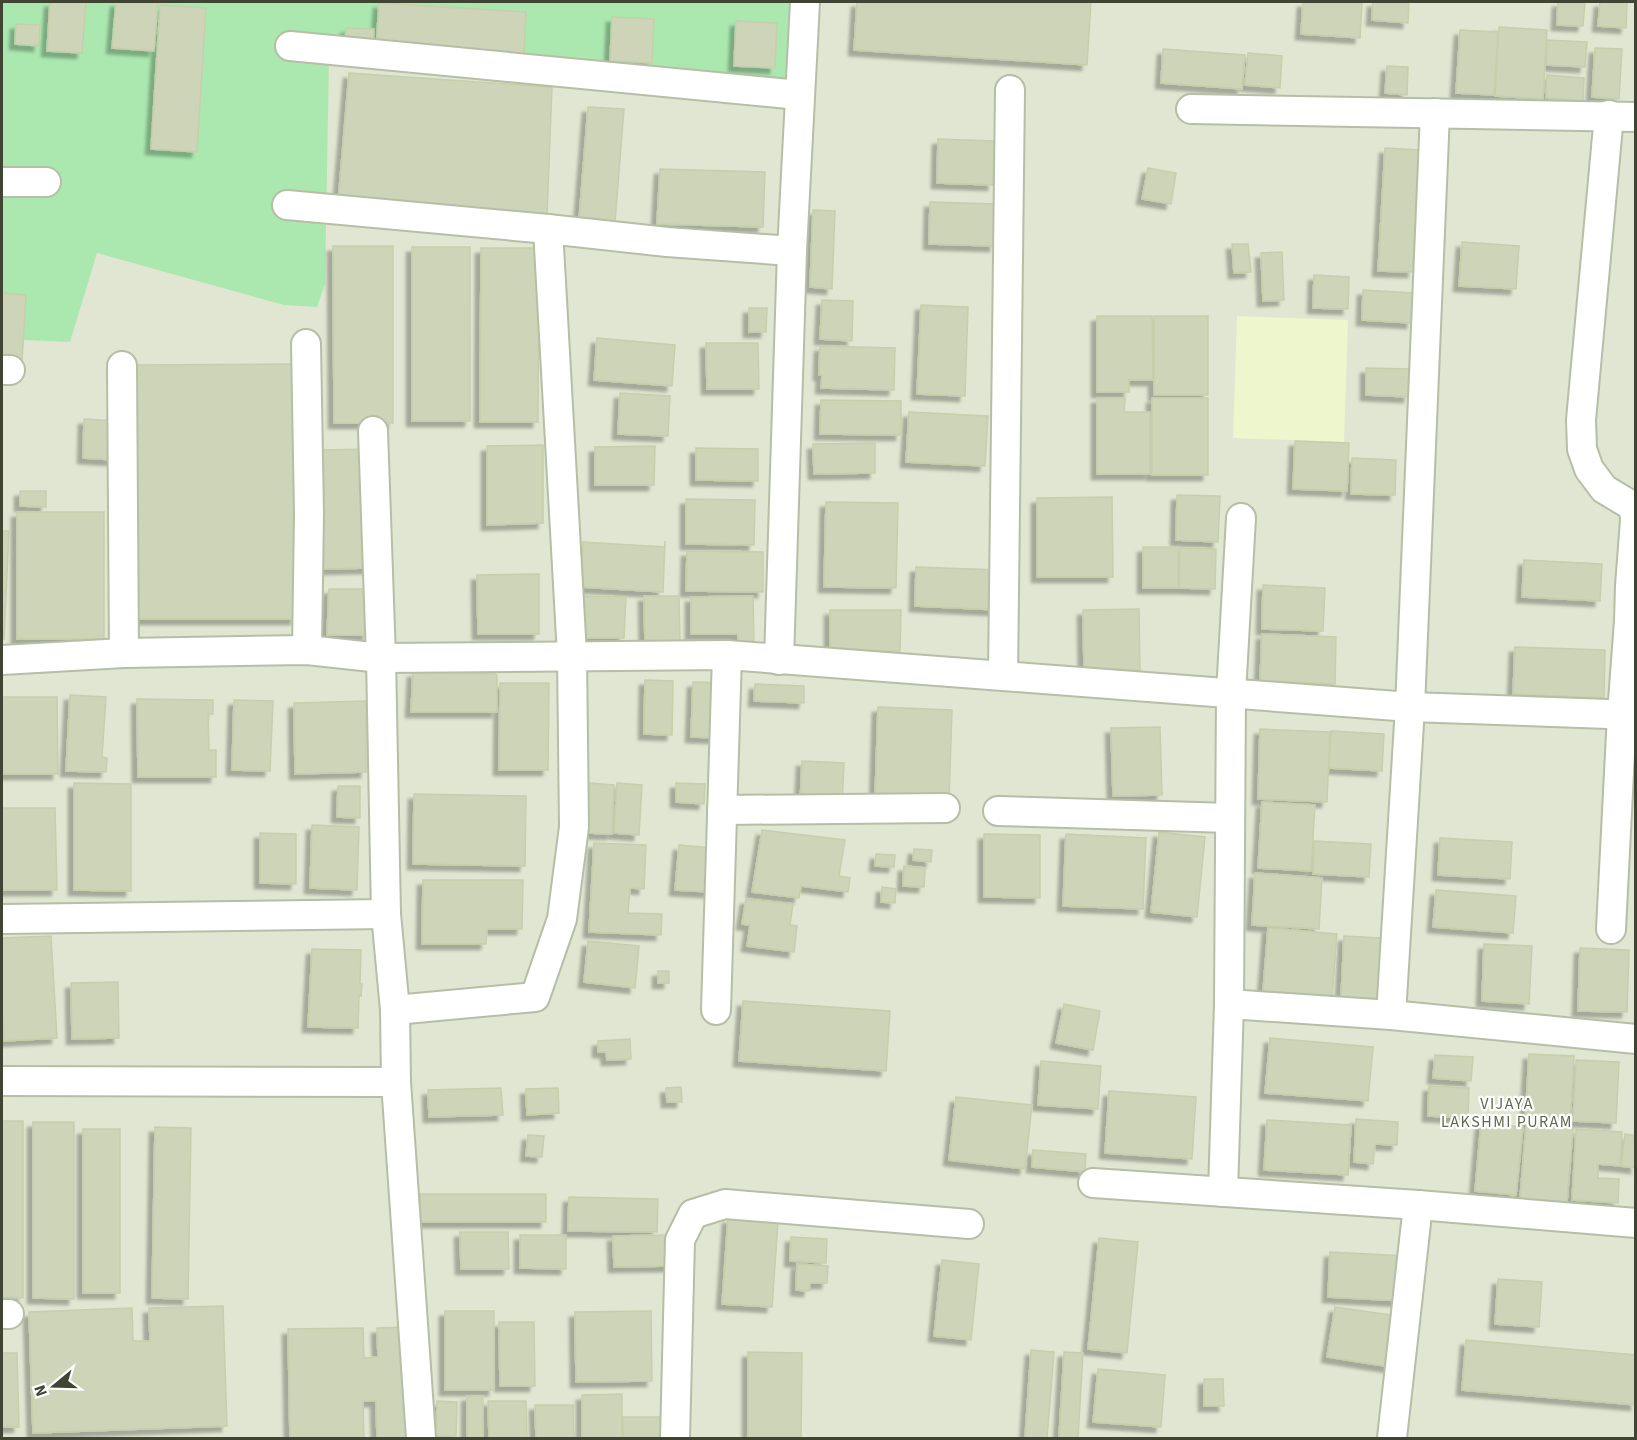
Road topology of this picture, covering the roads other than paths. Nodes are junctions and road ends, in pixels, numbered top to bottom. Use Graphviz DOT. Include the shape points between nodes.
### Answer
graph roads {
  1 [pos="804,2"];
  2 [pos="290,46"];
  3 [pos="1010,90"];
  4 [pos="799,95"];
  5 [pos="1191,109"];
  6 [pos="1435,113"];
  7 [pos="1622,116"];
  8 [pos="2,182"];
  9 [pos="46,182"];
  10 [pos="287,205"];
  11 [pos="548,229"];
  12 [pos="792,251"];
  13 [pos="306,344"];
  14 [pos="122,366"];
  15 [pos="373,431"];
  16 [pos="1241,518"];
  17 [pos="307,650"];
  18 [pos="124,653"];
  19 [pos="572,655"];
  20 [pos="727,655"];
  21 [pos="381,657"];
  22 [pos="2,660"];
  23 [pos="779,660"];
  24 [pos="1003,675"];
  25 [pos="1231,693"];
  26 [pos="1410,706"];
  27 [pos="1629,715"];
  28 [pos="945,808"];
  29 [pos="722,810"];
  30 [pos="998,811"];
  31 [pos="1230,818"];
  32 [pos="386,914"];
  33 [pos="2,919"];
  34 [pos="1611,929"];
  35 [pos="1228,1004"];
  36 [pos="395,1010"];
  37 [pos="716,1010"];
  38 [pos="1391,1015"];
  39 [pos="1635,1039"];
  40 [pos="2,1081"];
  41 [pos="396,1082"];
  42 [pos="1093,1183"];
  43 [pos="1223,1192"];
  44 [pos="1418,1205"];
  45 [pos="1635,1223"];
  46 [pos="969,1224"];
  47 [pos="421,1438"];
  48 [pos="675,1438"];
  49 [pos="1392,1438"];
  1 -- 4 [label="street"];
  2 -- 4 [label="street"];
  3 -- 24 [label="street"];
  4 -- 12 [label="street"];
  5 -- 6 [label="street"];
  6 -- 7 [label="street"];
  6 -- 26 [label="street"];
  7 -- 27 [label="street" via="1581,420 1582,449 1589,469 1604,489 1634,507"];
  8 -- 9 [label="street"];
  10 -- 11 [label="street"];
  11 -- 12 [label="street"];
  11 -- 19 [label="street"];
  12 -- 23 [label="street"];
  13 -- 17 [label="street"];
  14 -- 18 [label="street"];
  15 -- 21 [label="street"];
  16 -- 25 [label="street"];
  17 -- 18 [label="street"];
  17 -- 21 [label="street"];
  18 -- 22 [label="street"];
  19 -- 20 [label="street"];
  19 -- 21 [label="street"];
  19 -- 36 [label="street" via="574,827 562,919 535,997"];
  20 -- 23 [label="street"];
  20 -- 29 [label="street"];
  21 -- 32 [label="street"];
  23 -- 24 [label="street"];
  24 -- 25 [label="street"];
  25 -- 26 [label="street"];
  25 -- 31 [label="street"];
  26 -- 27 [label="street"];
  26 -- 38 [label="street"];
  27 -- 34 [label="street"];
  28 -- 29 [label="street"];
  29 -- 37 [label="street"];
  30 -- 31 [label="street"];
  31 -- 35 [label="street"];
  32 -- 33 [label="street"];
  32 -- 36 [label="street"];
  35 -- 38 [label="street"];
  35 -- 43 [label="street"];
  36 -- 41 [label="street"];
  38 -- 39 [label="street"];
  40 -- 41 [label="street"];
  41 -- 47 [label="street"];
  42 -- 43 [label="street"];
  43 -- 44 [label="street"];
  44 -- 45 [label="street"];
  44 -- 49 [label="street"];
  46 -- 48 [label="street" via="725,1204 693,1214 680,1240"];
}
